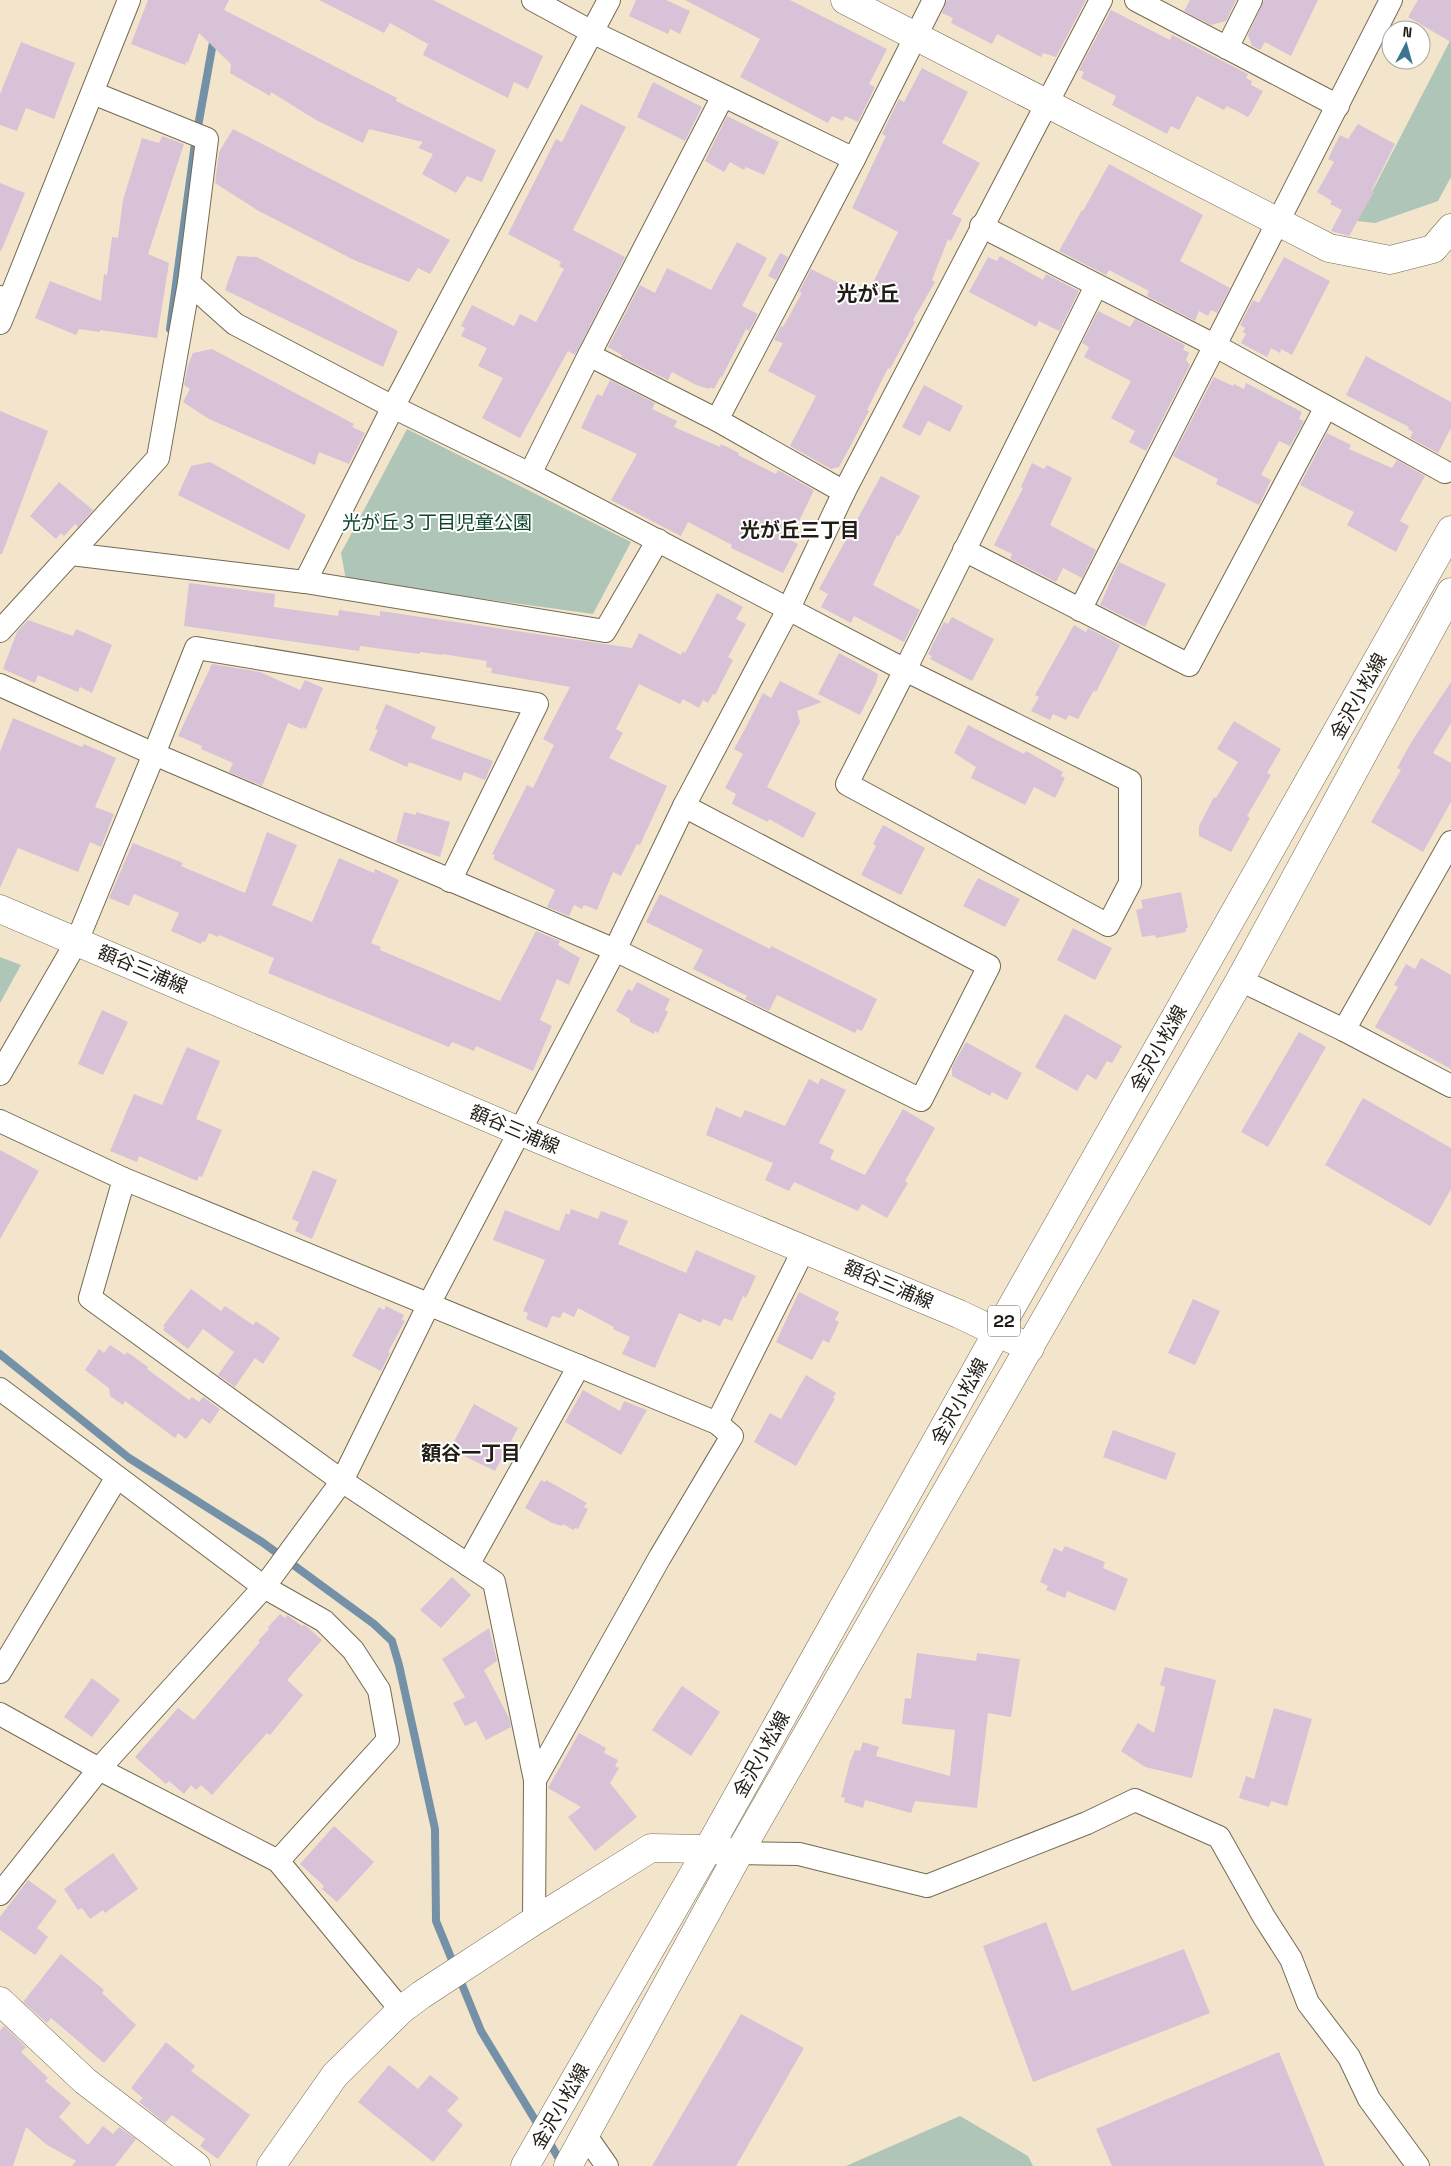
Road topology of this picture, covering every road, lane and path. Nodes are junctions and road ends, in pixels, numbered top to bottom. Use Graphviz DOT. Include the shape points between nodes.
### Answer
graph roads {
  1 [pos="129,0"];
  2 [pos="533,0"];
  3 [pos="609,0"];
  4 [pos="845,0"];
  5 [pos="934,0"];
  6 [pos="1101,0"];
  7 [pos="1136,0"];
  8 [pos="1251,0"];
  9 [pos="1391,0"];
  10 [pos="592,32"];
  11 [pos="915,36"];
  12 [pos="1227,48"];
  13 [pos="93,93"];
  14 [pos="723,96"];
  15 [pos="1046,102"];
  16 [pos="1338,106"];
  17 [pos="854,159"];
  18 [pos="1279,221"];
  19 [pos="981,226"];
  20 [pos="1451,228"];
  21 [pos="189,283"];
  22 [pos="1096,286"];
  23 [pos="5,299"];
  24 [pos="0,323"];
  25 [pos="1214,345"];
  26 [pos="589,355"];
  27 [pos="393,407"];
  28 [pos="1326,407"];
  29 [pos="717,420"];
  30 [pos="1446,472"];
  31 [pos="530,474"];
  32 [pos="844,492"];
  33 [pos="1451,530"];
  34 [pos="658,540"];
  35 [pos="964,550"];
  36 [pos="71,554"];
  37 [pos="305,582"];
  38 [pos="1449,599"];
  39 [pos="789,608"];
  40 [pos="1080,610"];
  41 [pos="0,631"];
  42 [pos="905,670"];
  43 [pos="0,685"];
  44 [pos="154,754"];
  45 [pos="684,806"];
  46 [pos="1451,842"];
  47 [pos="450,882"];
  48 [pos="0,908"];
  49 [pos="77,940"];
  50 [pos="615,950"];
  51 [pos="1240,980"];
  52 [pos="1344,1030"];
  53 [pos="0,1074"];
  54 [pos="1451,1086"];
  55 [pos="0,1120"];
  56 [pos="519,1131"];
  57 [pos="124,1179"];
  58 [pos="804,1249"];
  59 [pos="429,1304"];
  60 [pos="998,1331"];
  61 [pos="1030,1348"];
  62 [pos="579,1366"];
  63 [pos="0,1389"];
  64 [pos="716,1423"];
  65 [pos="117,1476"];
  66 [pos="342,1481"];
  67 [pos="468,1565"];
  68 [pos="269,1581"];
  69 [pos="0,1672"];
  70 [pos="0,1714"];
  71 [pos="99,1769"];
  72 [pos="535,1780"];
  73 [pos="708,1849"];
  74 [pos="739,1853"];
  75 [pos="278,1862"];
  76 [pos="0,1894"];
  77 [pos="534,1921"];
  78 [pos="0,2001"];
  79 [pos="411,2002"];
  80 [pos="578,2150"];
  81 [pos="527,2163"];
  82 [pos="196,2166"];
  83 [pos="271,2166"];
  84 [pos="607,2166"];
  85 [pos="1418,2166"];
  1 -- 13 [label="street"];
  2 -- 10 [label="street"];
  3 -- 10 [label="street"];
  4 -- 11 [label="main road"];
  5 -- 11 [label="street"];
  6 -- 15 [label="street"];
  7 -- 12 [label="street"];
  8 -- 12 [label="street"];
  9 -- 16 [label="street"];
  10 -- 14 [label="street"];
  10 -- 27 [label="street"];
  11 -- 15 [label="main road"];
  11 -- 17 [label="street"];
  12 -- 16 [label="street"];
  13 -- 21 [label="street" via="207,139"];
  13 -- 23 [label="street"];
  14 -- 17 [label="street"];
  14 -- 26 [label="street"];
  15 -- 18 [label="main road"];
  15 -- 19 [label="street"];
  16 -- 18 [label="street"];
  17 -- 29 [label="street"];
  18 -- 20 [label="main road" via="1329,248 1390,260 1433,249"];
  18 -- 25 [label="street"];
  19 -- 22 [label="street"];
  19 -- 32 [label="street"];
  21 -- 27 [label="street" via="235,324"];
  21 -- 36 [label="street" via="158,458"];
  22 -- 25 [label="street"];
  22 -- 35 [label="street"];
  23 -- 24 [label="street"];
  25 -- 28 [label="street"];
  25 -- 40 [label="street"];
  26 -- 29 [label="street"];
  26 -- 31 [label="street"];
  27 -- 31 [label="street"];
  27 -- 37 [label="street"];
  28 -- 30 [label="street"];
  28 -- 40 [label="street" via="1189,665"];
  29 -- 32 [label="street"];
  31 -- 34 [label="street"];
  32 -- 39 [label="street"];
  33 -- 60 [label="main road, 金沢小松線 / 22"];
  34 -- 37 [label="street" via="605,631"];
  34 -- 39 [label="street"];
  35 -- 40 [label="street"];
  35 -- 42 [label="street"];
  36 -- 37 [label="street"];
  36 -- 41 [label="street"];
  38 -- 51 [label="main road, 金沢小松線 / 22"];
  39 -- 42 [label="street"];
  39 -- 45 [label="street"];
  42 -- 42 [label="street" via="847,784 1108,925 1130,883 1130,781"];
  43 -- 44 [label="street"];
  44 -- 47 [label="street"];
  44 -- 47 [label="street" via="196,648 537,704"];
  44 -- 49 [label="street"];
  45 -- 50 [label="street"];
  45 -- 50 [label="street" via="989,966 921,1100"];
  46 -- 52 [label="street"];
  47 -- 50 [label="street"];
  48 -- 49 [label="main road, 額谷三浦線"];
  49 -- 53 [label="street"];
  49 -- 56 [label="main road, 額谷三浦線"];
  50 -- 56 [label="street"];
  51 -- 52 [label="street"];
  51 -- 61 [label="main road, 金沢小松線 / 22"];
  52 -- 54 [label="street"];
  55 -- 57 [label="street"];
  56 -- 58 [label="main road, 額谷三浦線"];
  56 -- 59 [label="street"];
  57 -- 59 [label="street"];
  57 -- 66 [label="street" via="90,1298"];
  58 -- 60 [label="main road, 額谷三浦線"];
  58 -- 64 [label="street"];
  59 -- 62 [label="street"];
  59 -- 66 [label="street"];
  60 -- 61 [label="main road, 額谷三浦線"];
  60 -- 73 [label="main road, 金沢小松線 / 22"];
  61 -- 74 [label="main road, 金沢小松線 / 22"];
  62 -- 64 [label="street"];
  62 -- 67 [label="street"];
  63 -- 65 [label="street"];
  64 -- 72 [label="street" via="732,1436"];
  65 -- 68 [label="street"];
  65 -- 69 [label="street"];
  66 -- 67 [label="street"];
  66 -- 68 [label="street"];
  67 -- 72 [label="street" via="494,1582"];
  68 -- 71 [label="street"];
  68 -- 75 [label="street" via="324,1621 353,1650 379,1690 388,1740"];
  70 -- 71 [label="street"];
  71 -- 75 [label="street"];
  71 -- 76 [label="street"];
  72 -- 77 [label="street"];
  73 -- 74 [label="main road"];
  73 -- 77 [label="main road" via="651,1848"];
  73 -- 81 [label="main road, 金沢小松線 / 22"];
  74 -- 80 [label="main road, 金沢小松線 / 22"];
  74 -- 85 [label="street" via="799,1854 927,1886 1087,1823 1135,1800 1178,1818 1218,1837 1291,1958 1308,2003 1349,2057 1369,2099"];
  75 -- 79 [label="street"];
  77 -- 79 [label="main road"];
  78 -- 82 [label="main road" via="85,2081"];
  79 -- 83 [label="main road" via="335,2075"];
  80 -- 84 [label="street"];
}
